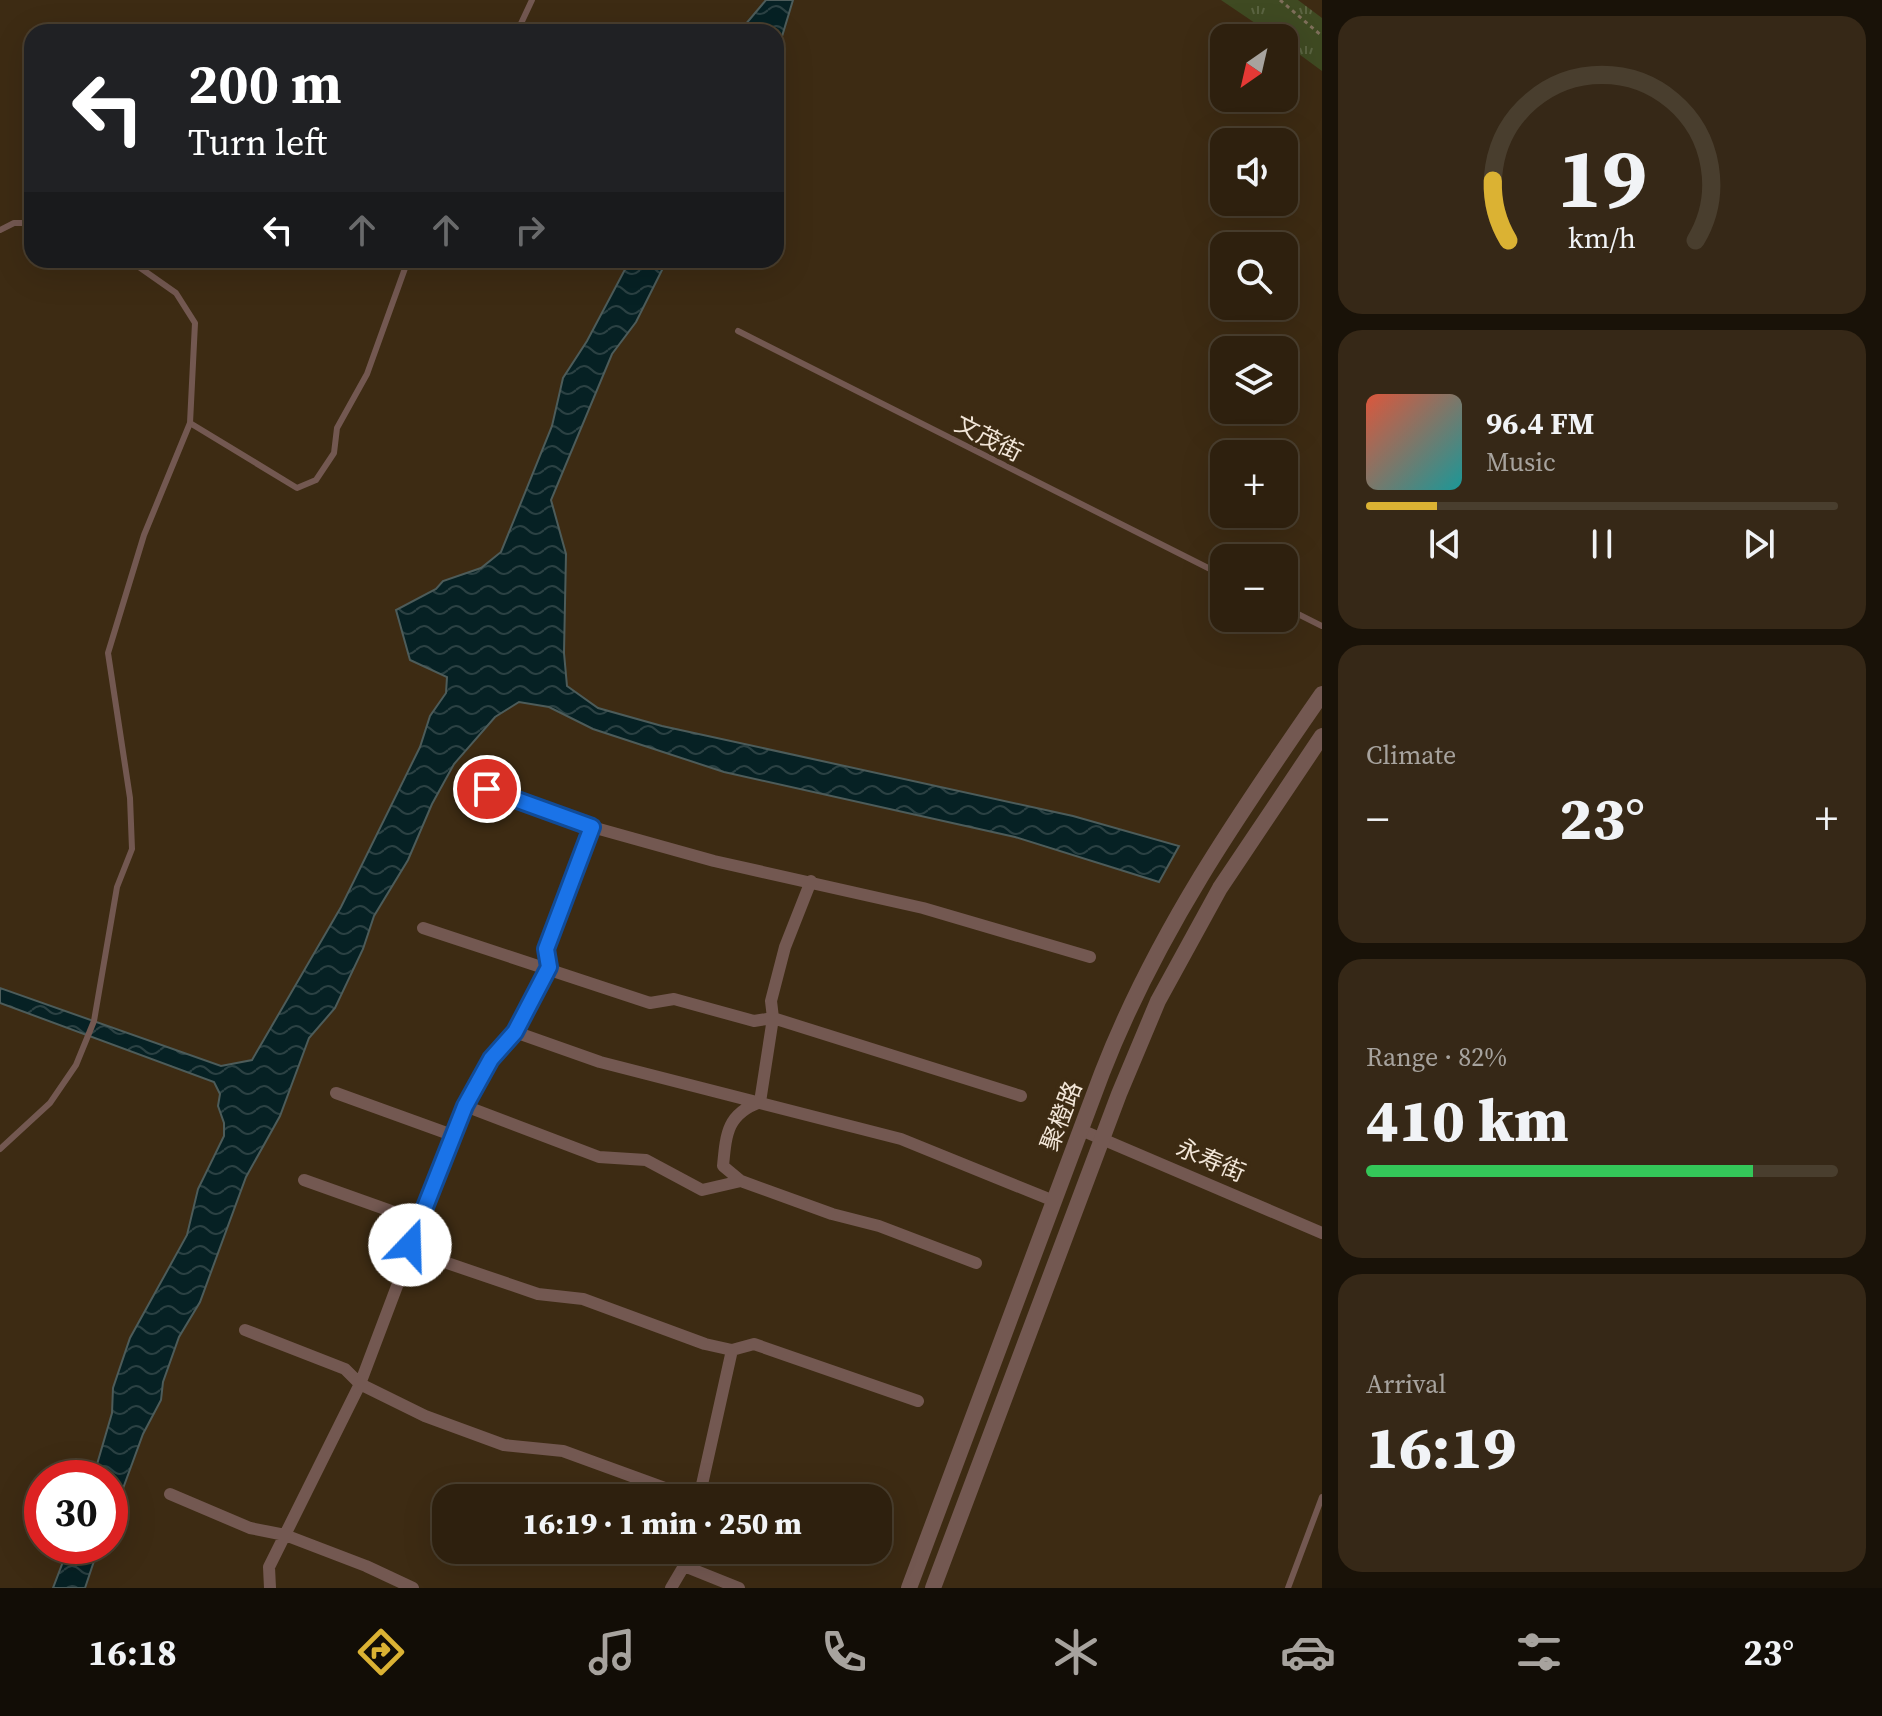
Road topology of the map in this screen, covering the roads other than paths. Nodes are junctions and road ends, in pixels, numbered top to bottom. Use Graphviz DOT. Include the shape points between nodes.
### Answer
graph roads {
  1 [pos="532,0"];
  2 [pos="521,24"];
  3 [pos="24,223"];
  4 [pos="0,230"];
  5 [pos="140,268"];
  6 [pos="405,268"];
  7 [pos="738,331"];
  8 [pos="190,423"];
  9 [pos="1210,569"];
  10 [pos="1298,614"];
  11 [pos="1322,626"];
  12 [pos="1322,694"];
  13 [pos="1322,736"];
  14 [pos="487,789"];
  15 [pos="592,827"];
  16 [pos="811,881"];
  17 [pos="423,928"];
  18 [pos="1090,957"];
  19 [pos="549,967"];
  20 [pos="773,1018"];
  21 [pos="515,1032"];
  22 [pos="336,1093"];
  23 [pos="1021,1096"];
  24 [pos="760,1102"];
  25 [pos="465,1106"];
  26 [pos="1081,1130"];
  27 [pos="452,1135"];
  28 [pos="1103,1138"];
  29 [pos="0,1149"];
  30 [pos="304,1180"];
  31 [pos="741,1181"];
  32 [pos="1054,1201"];
  33 [pos="419,1221"];
  34 [pos="1322,1233"];
  35 [pos="409,1250"];
  36 [pos="976,1263"];
  37 [pos="245,1330"];
  38 [pos="732,1350"];
  39 [pos="360,1384"];
  40 [pos="918,1401"];
  41 [pos="654,1484"];
  42 [pos="703,1484"];
  43 [pos="170,1494"];
  44 [pos="1322,1497"];
  45 [pos="285,1535"];
  46 [pos="684,1566"];
  47 [pos="270,1588"];
  48 [pos="413,1588"];
  49 [pos="671,1588"];
  50 [pos="739,1588"];
  51 [pos="909,1588"];
  52 [pos="933,1588"];
  53 [pos="1288,1588"];
  1 -- 2 [label="lane"];
  3 -- 4 [label="lane"];
  5 -- 8 [label="lane" via="176,293 195,323"];
  6 -- 8 [label="lane" via="367,374 337,428 334,453 316,480 297,488"];
  7 -- 9 [label="lane, 文茂街"];
  8 -- 29 [label="lane" via="144,535 108,653 130,798 132,849 117,887 94,1021 76,1065 50,1103"];
  10 -- 11 [label="lane"];
  12 -- 26 [label="street, 聚橙路" via="1235,820 1165,936 1124,1020"];
  13 -- 28 [label="street, 聚橙路" via="1202,917 1158,1001"];
  14 -- 15 [label="street"];
  15 -- 16 [label="street"];
  15 -- 19 [label="street" via="546,949"];
  16 -- 18 [label="street"];
  16 -- 20 [label="street" via="785,947 771,1001"];
  17 -- 19 [label="street"];
  19 -- 20 [label="street" via="650,1003 674,999 754,1021"];
  19 -- 21 [label="street"];
  20 -- 23 [label="street"];
  20 -- 24 [label="street"];
  21 -- 24 [label="street" via="600,1062"];
  21 -- 25 [label="street" via="491,1059"];
  22 -- 27 [label="street"];
  24 -- 31 [label="street" via="741,1109 726,1133 723,1166"];
  24 -- 32 [label="street" via="901,1139"];
  25 -- 27 [label="street"];
  25 -- 31 [label="street" via="599,1157 646,1160 702,1190"];
  26 -- 28 [label="street, 永寿街"];
  26 -- 32 [label="street, 聚橙路"];
  27 -- 33 [label="street"];
  28 -- 34 [label="street, 永寿街"];
  28 -- 52 [label="street, 聚橙路"];
  30 -- 33 [label="street"];
  31 -- 36 [label="street"];
  32 -- 51 [label="street, 聚橙路"];
  33 -- 35 [label="street"];
  35 -- 38 [label="street" via="538,1294 583,1299"];
  35 -- 39 [label="street"];
  37 -- 39 [label="street" via="345,1369"];
  38 -- 40 [label="street" via="754,1344"];
  38 -- 42 [label="street"];
  39 -- 41 [label="street" via="425,1416 504,1445 563,1451"];
  39 -- 45 [label="street"];
  43 -- 45 [label="street" via="250,1528"];
  44 -- 53 [label="lane"];
  45 -- 47 [label="street" via="269,1567"];
  45 -- 48 [label="street"];
  46 -- 49 [label="street"];
  46 -- 50 [label="street"];
}
